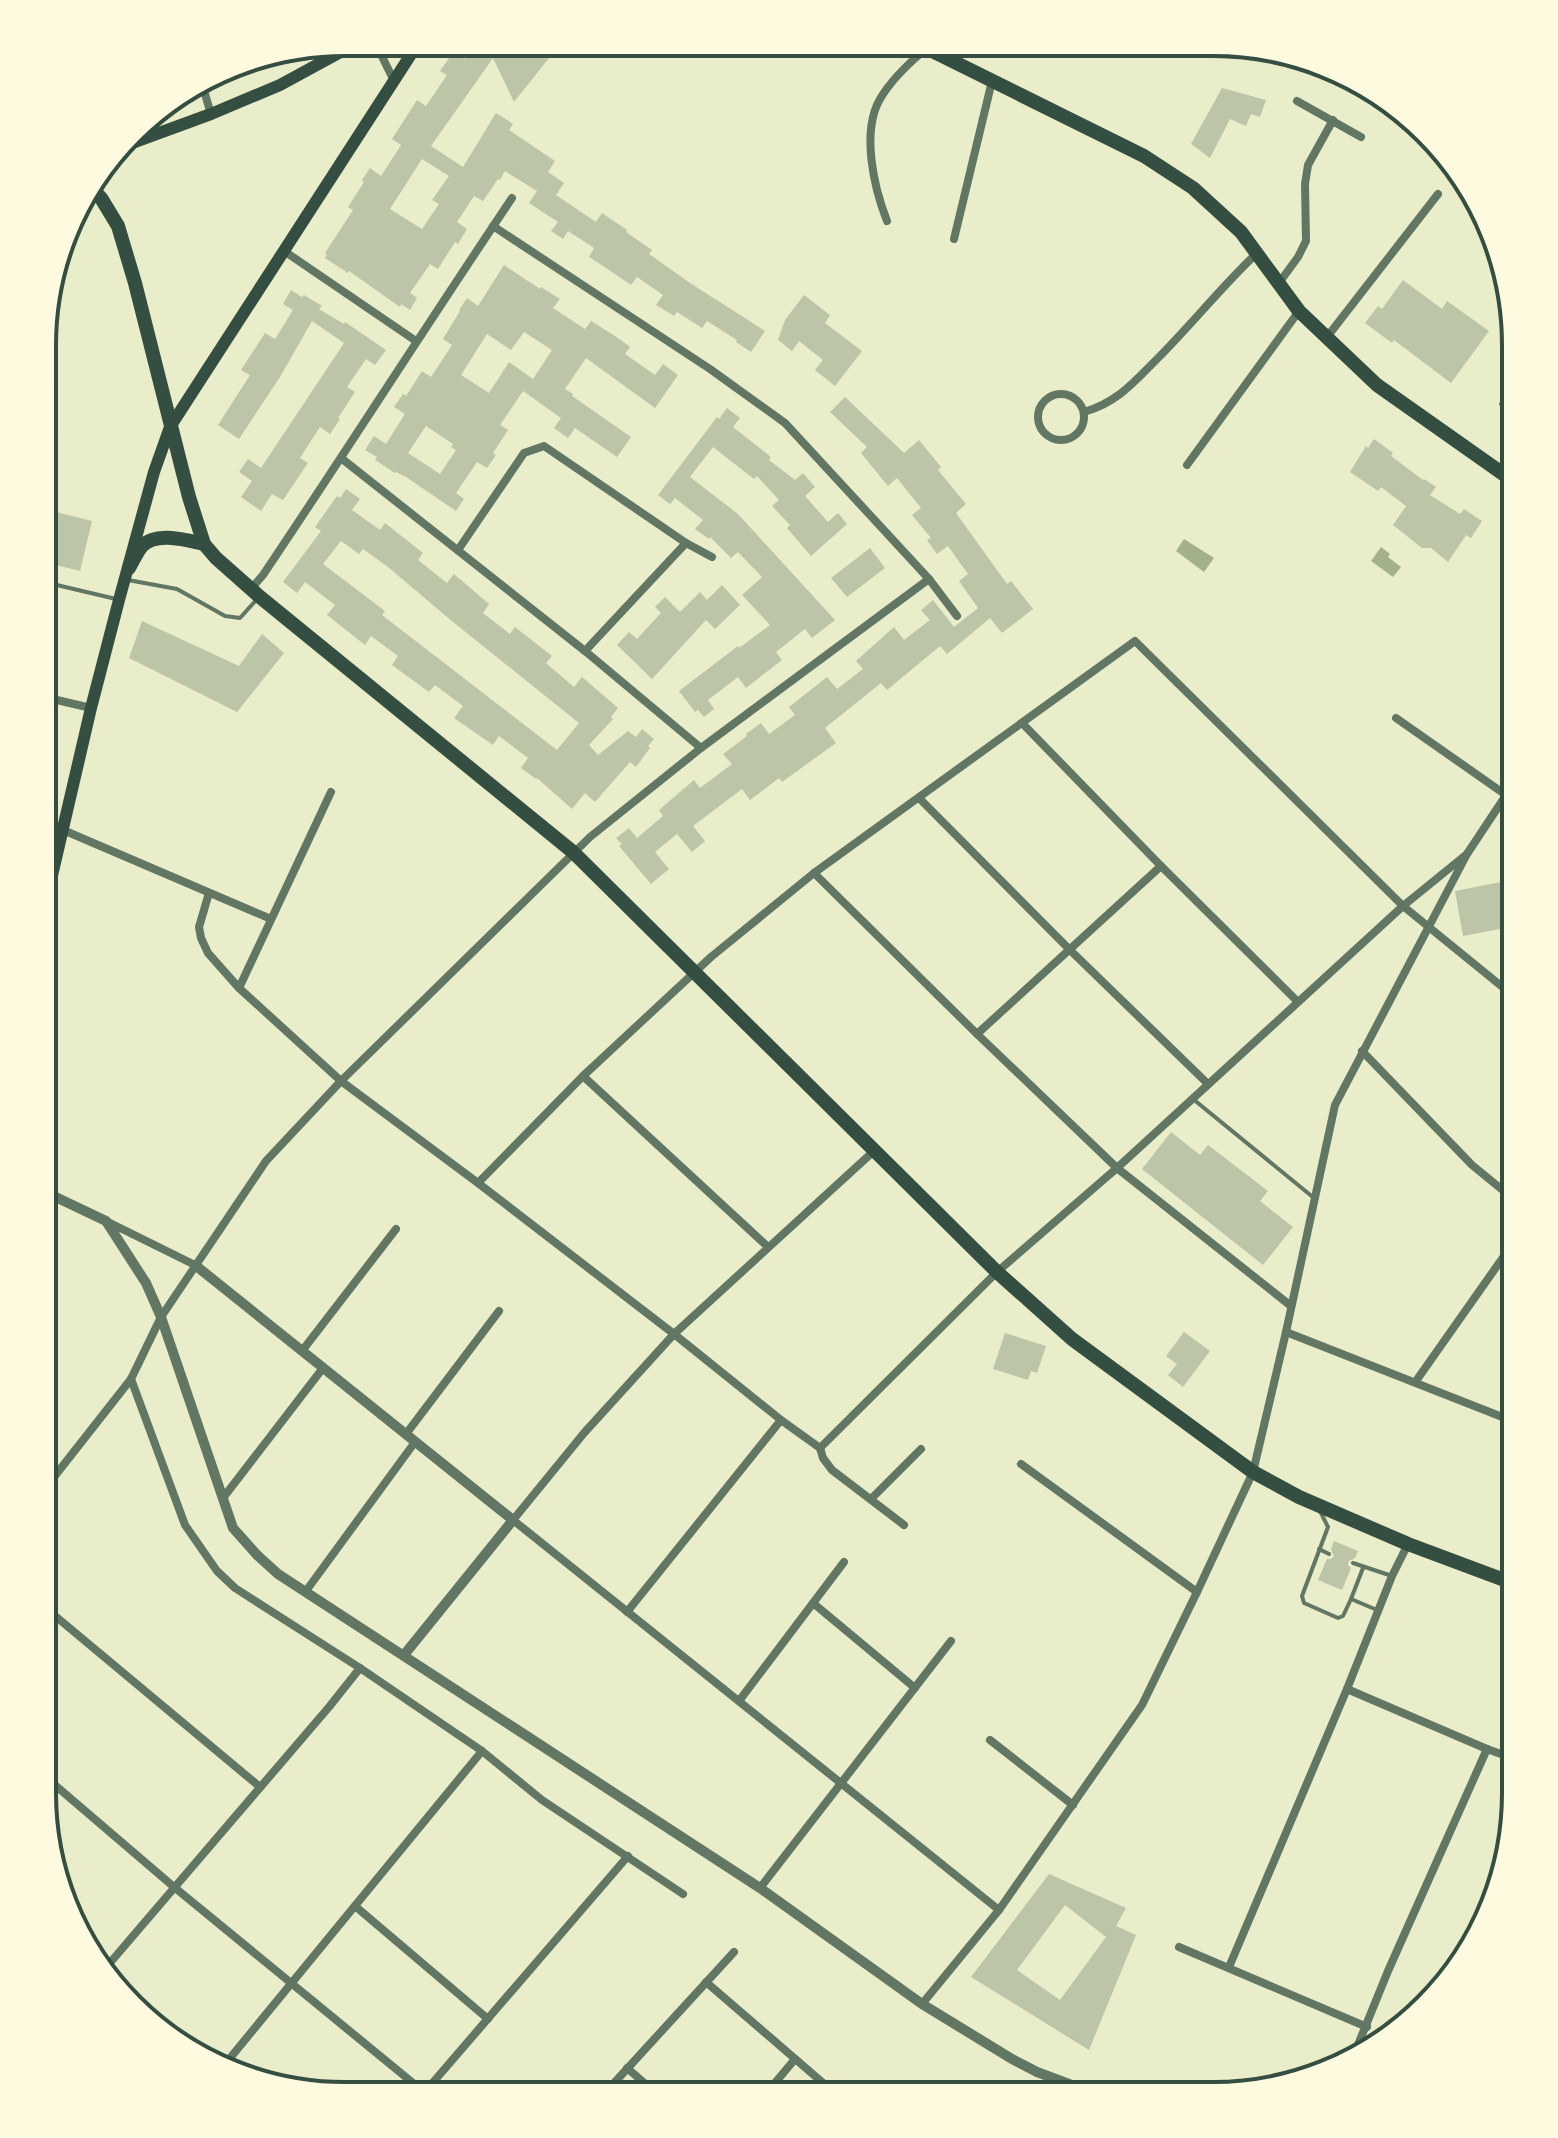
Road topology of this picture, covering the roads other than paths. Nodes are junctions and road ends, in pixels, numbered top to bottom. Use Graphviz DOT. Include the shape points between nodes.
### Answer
graph roads {
  1 [pos="382,56"];
  2 [pos="410,56"];
  3 [pos="914,56"];
  4 [pos="942,56"];
  5 [pos="332,57"];
  6 [pos="394,81"];
  7 [pos="992,81"];
  8 [pos="205,93"];
  9 [pos="1297,101"];
  10 [pos="211,114"];
  11 [pos="1333,120"];
  12 [pos="1361,137"];
  13 [pos="143,139"];
  14 [pos="1438,194"];
  15 [pos="98,195"];
  16 [pos="512,198"];
  17 [pos="887,221"];
  18 [pos="493,226"];
  19 [pos="954,239"];
  20 [pos="284,251"];
  21 [pos="1257,253"];
  22 [pos="1279,283"];
  23 [pos="1299,311"];
  24 [pos="1327,337"];
  25 [pos="416,341"];
  26 [pos="1084,412"];
  27 [pos="170,427"];
  28 [pos="341,458"];
  29 [pos="1187,465"];
  30 [pos="1502,473"];
  31 [pos="686,543"];
  32 [pos="204,544"];
  33 [pos="458,550"];
  34 [pos="712,557"];
  35 [pos="127,574"];
  36 [pos="929,579"];
  37 [pos="56,585"];
  38 [pos="255,593"];
  39 [pos="119,600"];
  40 [pos="957,616"];
  41 [pos="585,651"];
  42 [pos="56,700"];
  43 [pos="91,708"];
  44 [pos="1396,718"];
  45 [pos="1022,723"];
  46 [pos="701,748"];
  47 [pos="331,792"];
  48 [pos="1502,792"];
  49 [pos="919,798"];
  50 [pos="1502,801"];
  51 [pos="63,830"];
  52 [pos="573,852"];
  53 [pos="1467,854"];
  54 [pos="56,859"];
  55 [pos="1161,866"];
  56 [pos="814,873"];
  57 [pos="209,893"];
  58 [pos="1403,906"];
  59 [pos="271,919"];
  60 [pos="1429,927"];
  61 [pos="1070,950"];
  62 [pos="694,973"];
  63 [pos="1502,987"];
  64 [pos="239,988"];
  65 [pos="1298,1002"];
  66 [pos="977,1034"];
  67 [pos="1362,1051"];
  68 [pos="583,1076"];
  69 [pos="341,1081"];
  70 [pos="1208,1084"];
  71 [pos="1193,1099"];
  72 [pos="875,1150"];
  73 [pos="1117,1168"];
  74 [pos="478,1183"];
  75 [pos="1502,1190"];
  76 [pos="56,1197"];
  77 [pos="1314,1198"];
  78 [pos="106,1221"];
  79 [pos="396,1229"];
  80 [pos="768,1247"];
  81 [pos="1502,1259"];
  82 [pos="195,1265"];
  83 [pos="997,1272"];
  84 [pos="1291,1306"];
  85 [pos="499,1311"];
  86 [pos="161,1317"];
  87 [pos="1286,1332"];
  88 [pos="674,1334"];
  89 [pos="302,1351"];
  90 [pos="323,1368"];
  91 [pos="131,1379"];
  92 [pos="1416,1381"];
  93 [pos="1502,1417"];
  94 [pos="781,1420"];
  95 [pos="406,1434"];
  96 [pos="415,1442"];
  97 [pos="820,1448"];
  98 [pos="921,1449"];
  99 [pos="1021,1464"];
  100 [pos="1253,1472"];
  101 [pos="56,1474"];
  102 [pos="223,1498"];
  103 [pos="871,1499"];
  104 [pos="1317,1505"];
  105 [pos="513,1520"];
  106 [pos="904,1525"];
  107 [pos="1408,1544"];
  108 [pos="1319,1549"];
  109 [pos="1329,1554"];
  110 [pos="844,1562"];
  111 [pos="1353,1563"];
  112 [pos="1363,1567"];
  113 [pos="1392,1576"];
  114 [pos="1502,1579"];
  115 [pos="306,1591"];
  116 [pos="1197,1592"];
  117 [pos="1351,1599"];
  118 [pos="813,1603"];
  119 [pos="1377,1610"];
  120 [pos="627,1612"];
  121 [pos="56,1617"];
  122 [pos="951,1641"];
  123 [pos="404,1655"];
  124 [pos="360,1668"];
  125 [pos="915,1688"];
  126 [pos="1347,1689"];
  127 [pos="739,1701"];
  128 [pos="990,1740"];
  129 [pos="1487,1749"];
  130 [pos="482,1751"];
  131 [pos="1502,1754"];
  132 [pos="842,1784"];
  133 [pos="56,1786"];
  134 [pos="260,1787"];
  135 [pos="1073,1805"];
  136 [pos="628,1856"];
  137 [pos="174,1887"];
  138 [pos="760,1888"];
  139 [pos="683,1894"];
  140 [pos="355,1906"];
  141 [pos="999,1910"];
  142 [pos="1179,1947"];
  143 [pos="734,1952"];
  144 [pos="111,1962"];
  145 [pos="1229,1967"];
  146 [pos="706,1982"];
  147 [pos="291,1984"];
  148 [pos="922,2004"];
  149 [pos="488,2019"];
  150 [pos="1367,2027"];
  151 [pos="1361,2041"];
  152 [pos="230,2058"];
  153 [pos="795,2059"];
  154 [pos="627,2068"];
  155 [pos="410,2082"];
  156 [pos="433,2082"];
  157 [pos="615,2082"];
  158 [pos="643,2082"];
  159 [pos="776,2082"];
  160 [pos="822,2082"];
  161 [pos="1064,2082"];
  1 -- 6 [label="street"];
  2 -- 6 [label="main road"];
  3 -- 17 [label="street" via="880,99 873,118 878,199"];
  4 -- 7 [label="main road"];
  5 -- 10 [label="main road"];
  6 -- 20 [label="main road"];
  7 -- 19 [label="street"];
  7 -- 21 [label="main road" via="1144,156 1193,188"];
  8 -- 10 [label="street"];
  9 -- 11 [label="street"];
  10 -- 13 [label="main road"];
  11 -- 12 [label="street"];
  11 -- 22 [label="street" via="1308,165 1306,241"];
  14 -- 24 [label="street"];
  15 -- 27 [label="main road" via="118,226"];
  16 -- 18 [label="street"];
  18 -- 25 [label="street"];
  18 -- 36 [label="street" via="785,423"];
  20 -- 25 [label="street"];
  20 -- 27 [label="main road"];
  21 -- 22 [label="main road"];
  21 -- 26 [label="street" via="1122,394"];
  22 -- 23 [label="main road"];
  23 -- 24 [label="main road"];
  23 -- 29 [label="street"];
  24 -- 30 [label="main road" via="1377,385"];
  25 -- 28 [label="street"];
  26 -- 26 [label="street" via="1076,399 1055,395 1043,402 1039,423 1054,438 1069,438 1081,428"];
  27 -- 32 [label="main road"];
  27 -- 35 [label="main road"];
  28 -- 33 [label="street"];
  28 -- 38 [label="street"];
  31 -- 33 [label="street" via="544,446 524,453"];
  31 -- 34 [label="street"];
  31 -- 41 [label="street"];
  32 -- 35 [label="main road" via="161,538 143,544"];
  32 -- 38 [label="main road"];
  33 -- 41 [label="street"];
  35 -- 38 [label="lane" via="177,589 225,616 240,618"];
  35 -- 39 [label="main road"];
  36 -- 40 [label="street"];
  36 -- 46 [label="street"];
  37 -- 39 [label="lane"];
  38 -- 52 [label="main road"];
  39 -- 43 [label="main road"];
  41 -- 46 [label="street"];
  42 -- 43 [label="street"];
  43 -- 51 [label="main road"];
  44 -- 48 [label="street"];
  45 -- 49 [label="street"];
  45 -- 55 [label="street"];
  45 -- 58 [label="street" via="1135,641"];
  46 -- 52 [label="street"];
  47 -- 59 [label="street"];
  49 -- 56 [label="street"];
  49 -- 61 [label="street"];
  50 -- 53 [label="street"];
  51 -- 54 [label="main road"];
  51 -- 57 [label="street"];
  52 -- 62 [label="main road"];
  52 -- 69 [label="street"];
  53 -- 58 [label="street"];
  53 -- 60 [label="street"];
  55 -- 61 [label="street"];
  55 -- 65 [label="street"];
  56 -- 62 [label="street"];
  56 -- 66 [label="street"];
  57 -- 59 [label="street"];
  57 -- 64 [label="street" via="201,938"];
  58 -- 60 [label="street"];
  58 -- 65 [label="street"];
  59 -- 64 [label="street"];
  60 -- 63 [label="street"];
  60 -- 67 [label="street"];
  61 -- 66 [label="street"];
  61 -- 70 [label="street"];
  62 -- 68 [label="street"];
  62 -- 72 [label="main road"];
  64 -- 69 [label="street"];
  65 -- 70 [label="street"];
  66 -- 73 [label="street"];
  67 -- 75 [label="street"];
  67 -- 77 [label="street" via="1335,1105"];
  68 -- 74 [label="street"];
  68 -- 80 [label="street"];
  69 -- 74 [label="street"];
  69 -- 82 [label="street" via="266,1161"];
  70 -- 71 [label="street"];
  71 -- 73 [label="street"];
  71 -- 77 [label="lane"];
  72 -- 80 [label="street"];
  72 -- 83 [label="main road"];
  73 -- 83 [label="street"];
  73 -- 84 [label="street"];
  74 -- 88 [label="street"];
  76 -- 78 [label="street"];
  77 -- 84 [label="street"];
  78 -- 82 [label="street"];
  78 -- 86 [label="street"];
  79 -- 89 [label="street"];
  80 -- 88 [label="street"];
  81 -- 92 [label="street"];
  82 -- 86 [label="street"];
  82 -- 89 [label="street"];
  83 -- 97 [label="street"];
  83 -- 100 [label="main road" via="1072,1339"];
  84 -- 87 [label="street"];
  85 -- 95 [label="street"];
  86 -- 91 [label="street"];
  86 -- 102 [label="street"];
  87 -- 92 [label="street"];
  87 -- 100 [label="street"];
  88 -- 94 [label="street"];
  88 -- 105 [label="street"];
  89 -- 90 [label="street"];
  90 -- 95 [label="street"];
  90 -- 102 [label="street"];
  91 -- 101 [label="street"];
  91 -- 124 [label="street" via="185,1525 217,1571"];
  92 -- 93 [label="street"];
  94 -- 97 [label="street"];
  94 -- 120 [label="street"];
  95 -- 96 [label="street"];
  96 -- 105 [label="street"];
  96 -- 115 [label="street"];
  97 -- 103 [label="street" via="832,1470"];
  98 -- 103 [label="street"];
  99 -- 116 [label="street"];
  100 -- 104 [label="main road"];
  100 -- 116 [label="street"];
  102 -- 115 [label="street" via="241,1537 278,1574"];
  103 -- 106 [label="street"];
  104 -- 107 [label="main road"];
  104 -- 108 [label="lane" via="1328,1527"];
  105 -- 120 [label="street"];
  105 -- 123 [label="street"];
  107 -- 113 [label="street"];
  107 -- 114 [label="main road"];
  108 -- 109 [label="lane"];
  108 -- 117 [label="lane" via="1304,1603 1338,1618"];
  110 -- 118 [label="street"];
  111 -- 112 [label="lane"];
  112 -- 113 [label="lane"];
  112 -- 117 [label="lane"];
  113 -- 119 [label="street"];
  115 -- 123 [label="street"];
  116 -- 135 [label="street" via="1142,1705"];
  117 -- 119 [label="lane"];
  118 -- 125 [label="street"];
  118 -- 127 [label="street"];
  119 -- 126 [label="street"];
  120 -- 127 [label="street"];
  121 -- 134 [label="street"];
  122 -- 125 [label="street"];
  123 -- 138 [label="street"];
  124 -- 130 [label="street"];
  124 -- 134 [label="street"];
  125 -- 132 [label="street"];
  126 -- 129 [label="street"];
  126 -- 145 [label="street"];
  127 -- 132 [label="street"];
  128 -- 135 [label="street"];
  129 -- 131 [label="street"];
  129 -- 150 [label="street"];
  130 -- 136 [label="street" via="542,1800"];
  130 -- 140 [label="street"];
  132 -- 138 [label="street"];
  132 -- 141 [label="street"];
  133 -- 137 [label="street"];
  134 -- 137 [label="street"];
  135 -- 141 [label="street"];
  136 -- 139 [label="street"];
  136 -- 149 [label="street"];
  137 -- 144 [label="street"];
  137 -- 147 [label="street"];
  138 -- 148 [label="street"];
  140 -- 147 [label="street"];
  140 -- 149 [label="street"];
  141 -- 148 [label="street"];
  142 -- 145 [label="street"];
  143 -- 146 [label="street"];
  145 -- 150 [label="street"];
  146 -- 153 [label="street"];
  146 -- 154 [label="street"];
  147 -- 152 [label="street"];
  147 -- 155 [label="street"];
  148 -- 161 [label="street" via="1012,2059"];
  149 -- 156 [label="street"];
  150 -- 151 [label="street"];
  153 -- 159 [label="street"];
  153 -- 160 [label="street"];
  154 -- 157 [label="street"];
  154 -- 158 [label="street"];
}
